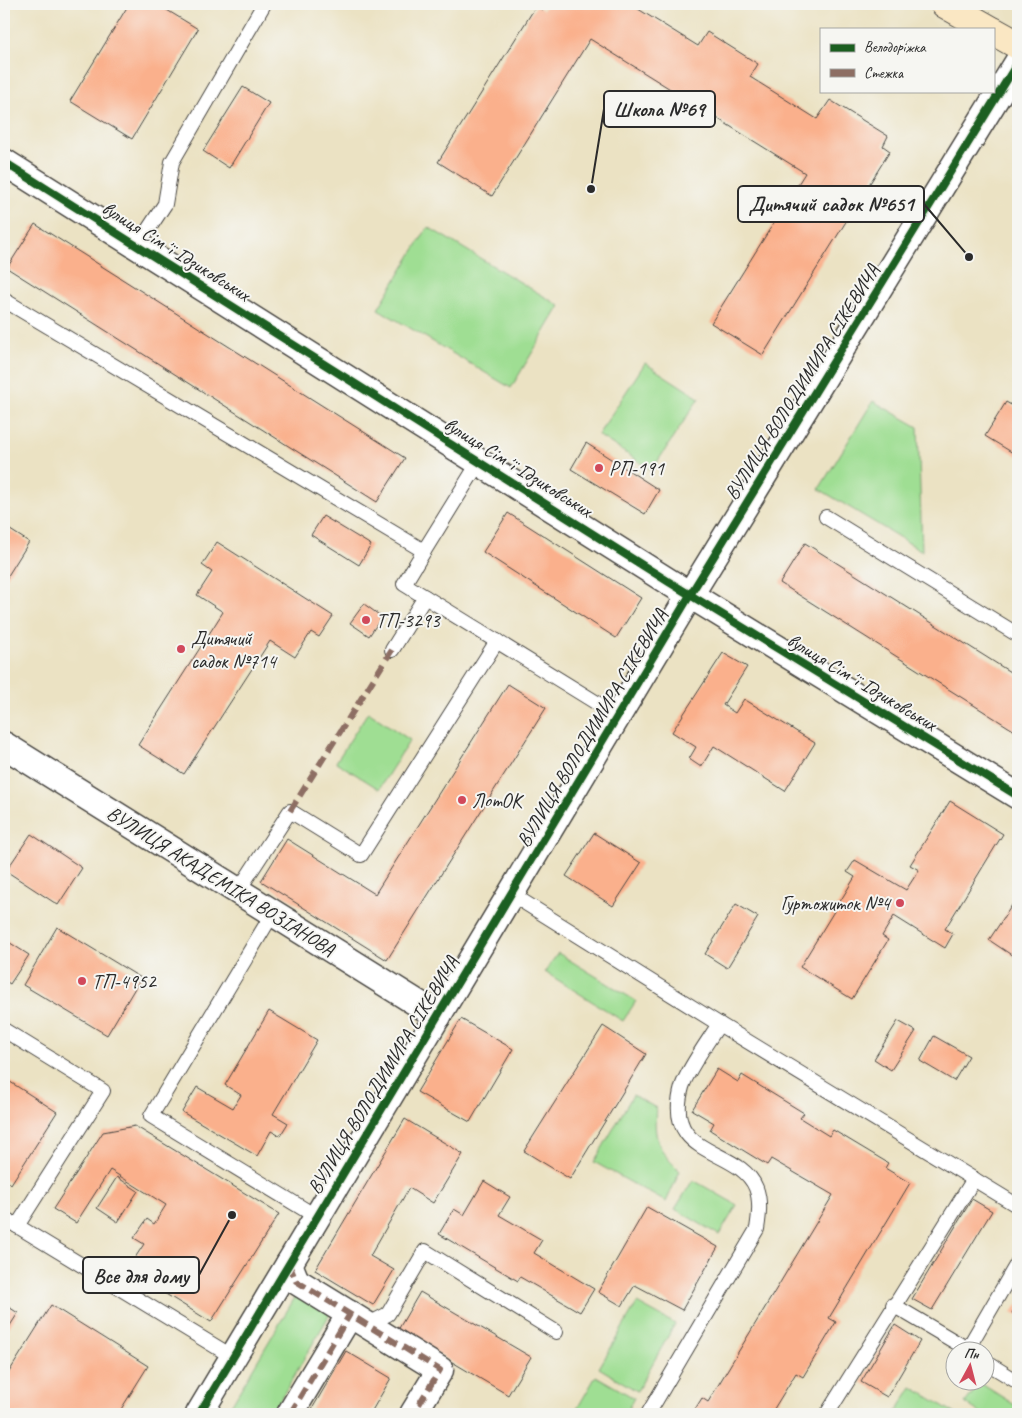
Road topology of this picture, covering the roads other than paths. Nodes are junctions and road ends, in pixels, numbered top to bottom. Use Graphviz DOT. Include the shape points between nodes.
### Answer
graph roads {
  1 [pos="264,4"];
  2 [pos="945,4"];
  3 [pos="987,28"];
  4 [pos="994,32"];
  5 [pos="1018,45"];
  6 [pos="1018,62"];
  7 [pos="6,169"];
  8 [pos="138,245"];
  9 [pos="4,300"];
  10 [pos="479,462"];
  11 [pos="826,518"];
  12 [pos="424,550"];
  13 [pos="690,595"];
  14 [pos="425,597"];
  15 [pos="1018,635"];
  16 [pos="497,642"];
  17 [pos="392,650"];
  18 [pos="618,716"];
  19 [pos="4,746"];
  20 [pos="1018,796"];
  21 [pos="238,891"];
  22 [pos="511,894"];
  23 [pos="273,913"];
  24 [pos="438,1016"];
  25 [pos="719,1024"];
  26 [pos="4,1030"];
  27 [pos="974,1179"];
  28 [pos="1018,1206"];
  29 [pos="317,1217"];
  30 [pos="4,1218"];
  31 [pos="17,1226"];
  32 [pos="1018,1262"];
  33 [pos="288,1264"];
  34 [pos="894,1305"];
  35 [pos="359,1320"];
  36 [pos="556,1332"];
  37 [pos="952,1340"];
  38 [pos="974,1340"];
  39 [pos="233,1357"];
  40 [pos="994,1367"];
  41 [pos="1018,1382"];
  42 [pos="199,1414"];
  43 [pos="290,1414"];
  44 [pos="413,1414"];
  45 [pos="648,1414"];
  46 [pos="827,1414"];
  1 -- 8 [label="lane" via="172,162 165,204"];
  2 -- 3 [label="street"];
  4 -- 5 [label="street"];
  6 -- 13 [label="street, ВУЛИЦЯ ВОЛОДИМИРА СІКЕВИЧА"];
  7 -- 8 [label="street, вулиця Сімʼї Ідзиковських"];
  8 -- 10 [label="street, вулиця Сімʼї Ідзиковських"];
  9 -- 12 [label="lane"];
  10 -- 12 [label="lane"];
  10 -- 13 [label="street, вулиця Сімʼї Ідзиковських"];
  11 -- 15 [label="lane"];
  12 -- 14 [label="lane" via="404,584"];
  13 -- 18 [label="street, ВУЛИЦЯ ВОЛОДИМИРА СІКЕВИЧА"];
  13 -- 20 [label="street, вулиця Сімʼї Ідзиковських"];
  14 -- 16 [label="lane"];
  14 -- 17 [label="lane"];
  16 -- 18 [label="lane"];
  16 -- 21 [label="lane" via="361,856 290,811"];
  18 -- 22 [label="street, ВУЛИЦЯ ВОЛОДИМИРА СІКЕВИЧА"];
  19 -- 21 [label="street, ВУЛИЦЯ АКАДЕМІКА ВОЗІАНОВА"];
  21 -- 23 [label="street, ВУЛИЦЯ АКАДЕМІКА ВОЗІАНОВА"];
  22 -- 24 [label="street, ВУЛИЦЯ ВОЛОДИМИРА СІКЕВИЧА"];
  22 -- 25 [label="lane"];
  23 -- 24 [label="street, ВУЛИЦЯ АКАДЕМІКА ВОЗІАНОВА"];
  23 -- 29 [label="lane" via="151,1116"];
  24 -- 29 [label="street, ВУЛИЦЯ ВОЛОДИМИРА СІКЕВИЧА"];
  25 -- 27 [label="lane"];
  25 -- 45 [label="lane" via="683,1084 678,1108 683,1128 695,1143 743,1172 756,1187 760,1210 757,1229"];
  26 -- 31 [label="lane" via="103,1092"];
  27 -- 28 [label="lane"];
  27 -- 34 [label="lane"];
  29 -- 33 [label="street, ВУЛИЦЯ ВОЛОДИМИРА СІКЕВИЧА"];
  30 -- 31 [label="lane"];
  31 -- 39 [label="lane"];
  32 -- 38 [label="lane"];
  33 -- 35 [label="street" via="296,1281"];
  33 -- 39 [label="street, ВУЛИЦЯ ВОЛОДИМИРА СІКЕВИЧА"];
  34 -- 37 [label="lane"];
  34 -- 46 [label="lane"];
  35 -- 36 [label="lane" via="388,1314 426,1251"];
  35 -- 43 [label="street"];
  35 -- 44 [label="street" via="440,1370"];
  39 -- 42 [label="street, ВУЛИЦЯ ВОЛОДИМИРА СІКЕВИЧА"];
  40 -- 41 [label="lane"];
}
